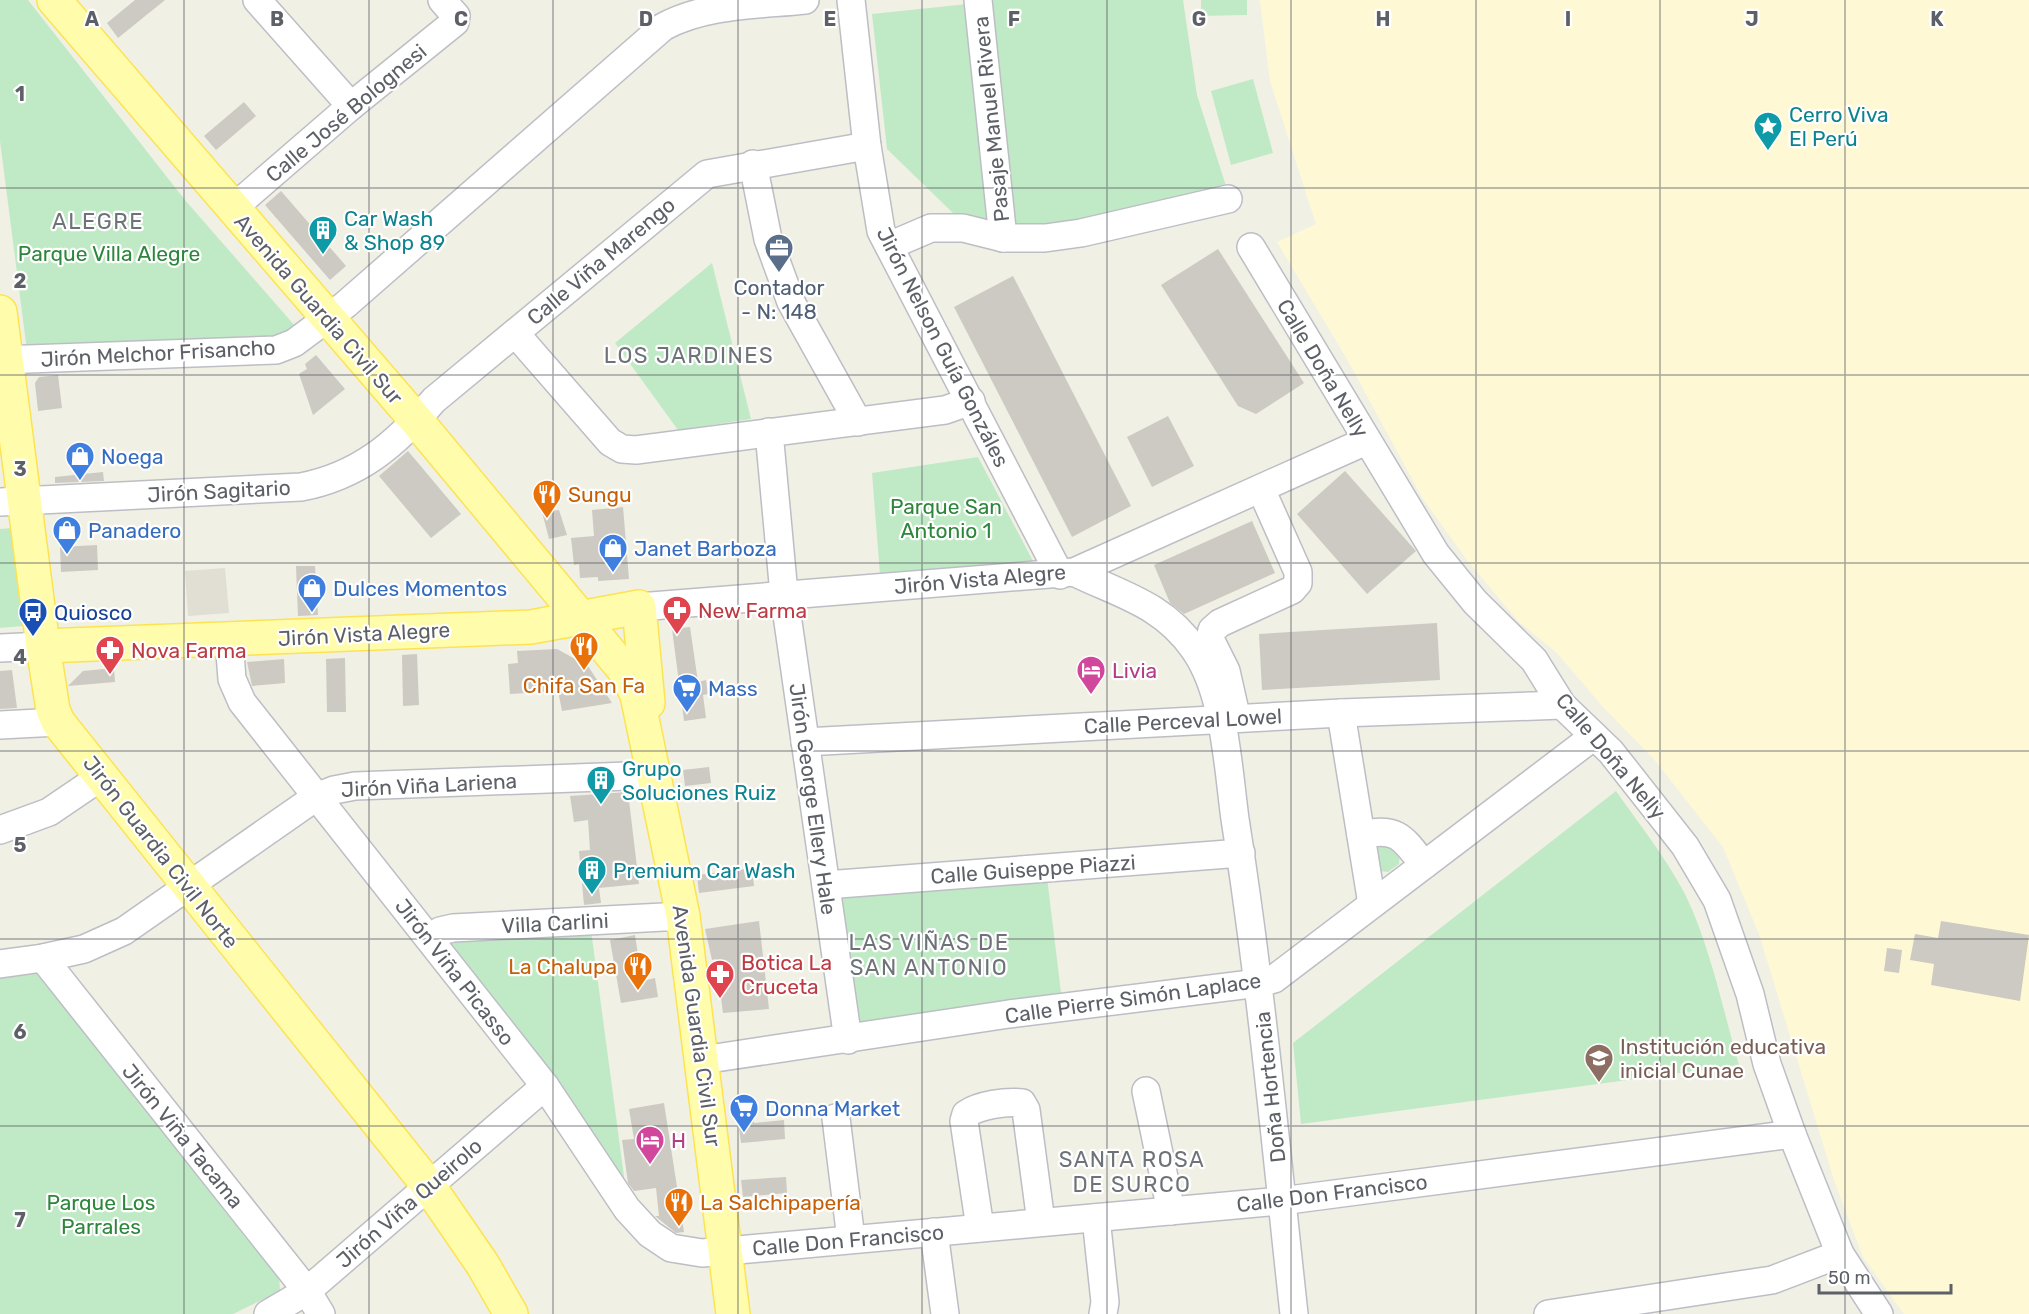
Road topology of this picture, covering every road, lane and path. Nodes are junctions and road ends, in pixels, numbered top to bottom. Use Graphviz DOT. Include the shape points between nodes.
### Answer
graph roads {
  1 [pos="54,0"];
  2 [pos="257,0"];
  3 [pos="805,0"];
  4 [pos="851,0"];
  5 [pos="978,0"];
  6 [pos="449,8"];
  7 [pos="351,105"];
  8 [pos="867,146"];
  9 [pos="753,164"];
  10 [pos="1228,199"];
  11 [pos="232,209"];
  12 [pos="1003,238"];
  13 [pos="889,246"];
  14 [pos="1251,248"];
  15 [pos="0,312"];
  16 [pos="330,318"];
  17 [pos="515,333"];
  18 [pos="3,360"];
  19 [pos="971,401"];
  20 [pos="416,420"];
  21 [pos="858,422"];
  22 [pos="769,432"];
  23 [pos="1366,441"];
  24 [pos="1261,489"];
  25 [pos="13,501"];
  26 [pos="1067,573"];
  27 [pos="784,594"];
  28 [pos="639,607"];
  29 [pos="583,619"];
  30 [pos="229,640"];
  31 [pos="43,646"];
  32 [pos="0,648"];
  33 [pos="1562,705"];
  34 [pos="1341,712"];
  35 [pos="1228,718"];
  36 [pos="58,722"];
  37 [pos="0,725"];
  38 [pos="1594,736"];
  39 [pos="805,742"];
  40 [pos="655,775"];
  41 [pos="102,776"];
  42 [pos="316,797"];
  43 [pos="0,830"];
  44 [pos="1360,835"];
  45 [pos="1240,853"];
  46 [pos="1424,865"];
  47 [pos="826,885"];
  48 [pos="188,887"];
  49 [pos="1372,904"];
  50 [pos="683,916"];
  51 [pos="430,938"];
  52 [pos="43,958"];
  53 [pos="0,964"];
  54 [pos="1259,983"];
  55 [pos="848,1040"];
  56 [pos="702,1059"];
  57 [pos="545,1086"];
  58 [pos="1146,1091"];
  59 [pos="836,1119"];
  60 [pos="1792,1134"];
  61 [pos="428,1185"];
  62 [pos="1281,1201"];
  63 [pos="1171,1211"];
  64 [pos="1096,1218"];
  65 [pos="1041,1222"];
  66 [pos="980,1228"];
  67 [pos="934,1232"];
  68 [pos="851,1239"];
  69 [pos="727,1251"];
  70 [pos="1840,1254"];
  71 [pos="307,1291"];
  72 [pos="1683,1305"];
  73 [pos="1868,1311"];
  74 [pos="1557,1313"];
  75 [pos="268,1314"];
  76 [pos="321,1314"];
  77 [pos="511,1314"];
  78 [pos="733,1314"];
  79 [pos="945,1314"];
  80 [pos="1102,1314"];
  81 [pos="1294,1314"];
  1 -- 11 [label="main road, Avenida Guardia Civil Sur"];
  2 -- 7 [label="street"];
  3 -- 16 [label="street, Jirón Melchor Frisancho" via="706,11 663,27"];
  4 -- 8 [label="street, Jirón Nelson Guía Gonzáles"];
  5 -- 12 [label="street, Pasaje Manuel Rivera"];
  6 -- 7 [label="street, Calle José Bolognesi" via="455,22"];
  7 -- 11 [label="street, Calle José Bolognesi"];
  8 -- 9 [label="street, Calle Viña Marengo"];
  8 -- 13 [label="street, Jirón Nelson Guía Gonzáles" via="877,216"];
  9 -- 17 [label="street, Calle Viña Marengo" via="707,174 693,183"];
  9 -- 21 [label="street" via="768,239 791,302"];
  10 -- 12 [label="street" via="1081,233"];
  11 -- 16 [label="main road, Avenida Guardia Civil Sur"];
  12 -- 13 [label="street" via="963,228 932,228"];
  13 -- 19 [label="street, Jirón Nelson Guía Gonzáles"];
  14 -- 23 [label="street, Calle Doña Nelly"];
  15 -- 18 [label="main road, Jirón Guardia Civil Norte"];
  16 -- 18 [label="street, Jirón Melchor Frisancho" via="291,345 276,350"];
  16 -- 20 [label="main road, Avenida Guardia Civil Sur"];
  17 -- 20 [label="street, Jirón Sagitario" via="434,400"];
  17 -- 22 [label="street, Calle Viña Marengo" via="610,442 622,449"];
  18 -- 25 [label="main road, Jirón Guardia Civil Norte"];
  19 -- 21 [label="street, Calle Viña Marengo" via="945,410"];
  19 -- 26 [label="street, Jirón Nelson Guía Gonzáles"];
  20 -- 25 [label="street, Jirón Sagitario" via="368,462 345,476 302,487"];
  20 -- 29 [label="main road, Avenida Guardia Civil Sur"];
  21 -- 22 [label="street, Calle Viña Marengo"];
  22 -- 27 [label="street, Jirón George Ellery Hale"];
  23 -- 24 [label="street, Jirón Vista Alegre"];
  23 -- 33 [label="street, Calle Doña Nelly" via="1436,554 1474,602 1534,660"];
  24 -- 26 [label="street, Jirón Vista Alegre"];
  24 -- 35 [label="street" via="1298,572 1298,583 1292,590 1212,630 1210,639 1226,671"];
  25 -- 31 [label="main road, Jirón Guardia Civil Norte"];
  26 -- 27 [label="street, Jirón Vista Alegre"];
  26 -- 35 [label="street" via="1149,606 1181,631 1205,668"];
  27 -- 28 [label="street, Jirón Vista Alegre"];
  27 -- 39 [label="street, Jirón George Ellery Hale"];
  28 -- 29 [label="main road"];
  28 -- 40 [label="main road, Avenida Guardia Civil Sur"];
  29 -- 30 [label="main road, Jirón Vista Alegre" via="531,627"];
  29 -- 40 [label="main road, Avenida Guardia Civil Sur" via="626,672 637,695"];
  30 -- 31 [label="main road, Jirón Vista Alegre"];
  30 -- 42 [label="street, Jirón Viña Picasso" via="236,691"];
  31 -- 32 [label="street, Jirón Vista Alegre"];
  31 -- 36 [label="main road, Jirón Guardia Civil Norte"];
  33 -- 34 [label="street, Calle Perceval Lowel"];
  33 -- 38 [label="street, Calle Doña Nelly"];
  34 -- 35 [label="street, Calle Perceval Lowel"];
  34 -- 44 [label="street"];
  35 -- 39 [label="street, Calle Perceval Lowel"];
  35 -- 45 [label="street, Doña Hortencia"];
  36 -- 37 [label="street"];
  36 -- 41 [label="main road, Jirón Guardia Civil Norte"];
  38 -- 46 [label="street, Calle Pierre Simón Laplace"];
  38 -- 60 [label="street, Calle Doña Nelly" via="1685,846 1718,900"];
  39 -- 47 [label="street, Jirón George Ellery Hale"];
  40 -- 42 [label="street, Jirón Viña Lariena" via="355,786"];
  40 -- 50 [label="main road, Avenida Guardia Civil Sur"];
  41 -- 43 [label="street" via="49,812"];
  41 -- 48 [label="main road, Jirón Guardia Civil Norte"];
  42 -- 48 [label="street, Jirón Viña Lariena"];
  42 -- 51 [label="street, Jirón Viña Picasso"];
  44 -- 46 [label="street" via="1378,831 1402,837"];
  44 -- 49 [label="street"];
  45 -- 47 [label="street, Calle Guiseppe Piazzi"];
  45 -- 54 [label="street, Doña Hortencia"];
  46 -- 49 [label="street, Calle Pierre Simón Laplace"];
  47 -- 55 [label="street, Jirón George Ellery Hale"];
  48 -- 52 [label="street, Jirón Viña Lariena" via="124,931 84,949"];
  48 -- 61 [label="main road, Jirón Guardia Civil Norte"];
  49 -- 54 [label="street, Calle Pierre Simón Laplace" via="1274,979"];
  50 -- 51 [label="street, Villa Carlini" via="453,928"];
  50 -- 56 [label="main road, Avenida Guardia Civil Sur"];
  51 -- 57 [label="street, Jirón Viña Picasso"];
  52 -- 53 [label="street, Jirón Viña Lariena"];
  52 -- 71 [label="street, Jirón Viña Tacama"];
  54 -- 55 [label="street, Calle Pierre Simón Laplace" via="1009,1014"];
  54 -- 62 [label="street, Doña Hortencia"];
  55 -- 56 [label="street, Calle Pierre Simón Laplace"];
  56 -- 69 [label="main road, Avenida Guardia Civil Sur"];
  57 -- 61 [label="street, Jirón Viña Queirolo"];
  57 -- 69 [label="street, Jirón Viña Picasso" via="627,1209 650,1234 671,1248 702,1253"];
  58 -- 63 [label="street"];
  59 -- 68 [label="street"];
  60 -- 62 [label="street, Calle Don Francisco"];
  60 -- 70 [label="street, Calle Doña Nelly"];
  61 -- 71 [label="street, Jirón Viña Queirolo"];
  61 -- 77 [label="main road, Jirón Guardia Civil Norte"];
  62 -- 63 [label="street, Calle Don Francisco"];
  62 -- 81 [label="street, Doña Hortencia"];
  63 -- 64 [label="street, Calle Don Francisco"];
  64 -- 65 [label="street, Calle Don Francisco"];
  64 -- 80 [label="street" via="1105,1302"];
  65 -- 66 [label="street, Calle Don Francisco"];
  65 -- 66 [label="street" via="1026,1110 1022,1103 1015,1102 974,1109 964,1121"];
  66 -- 67 [label="street, Calle Don Francisco"];
  67 -- 68 [label="street, Calle Don Francisco"];
  67 -- 79 [label="street"];
  68 -- 69 [label="street, Calle Don Francisco"];
  69 -- 78 [label="main road, Avenida Guardia Civil Sur"];
  70 -- 72 [label="street" via="1773,1280"];
  70 -- 73 [label="street, Calle Doña Nelly"];
  71 -- 75 [label="street, Jirón Viña Queirolo"];
  71 -- 76 [label="street, Jirón Viña Tacama"];
  72 -- 74 [label="street"];
}
